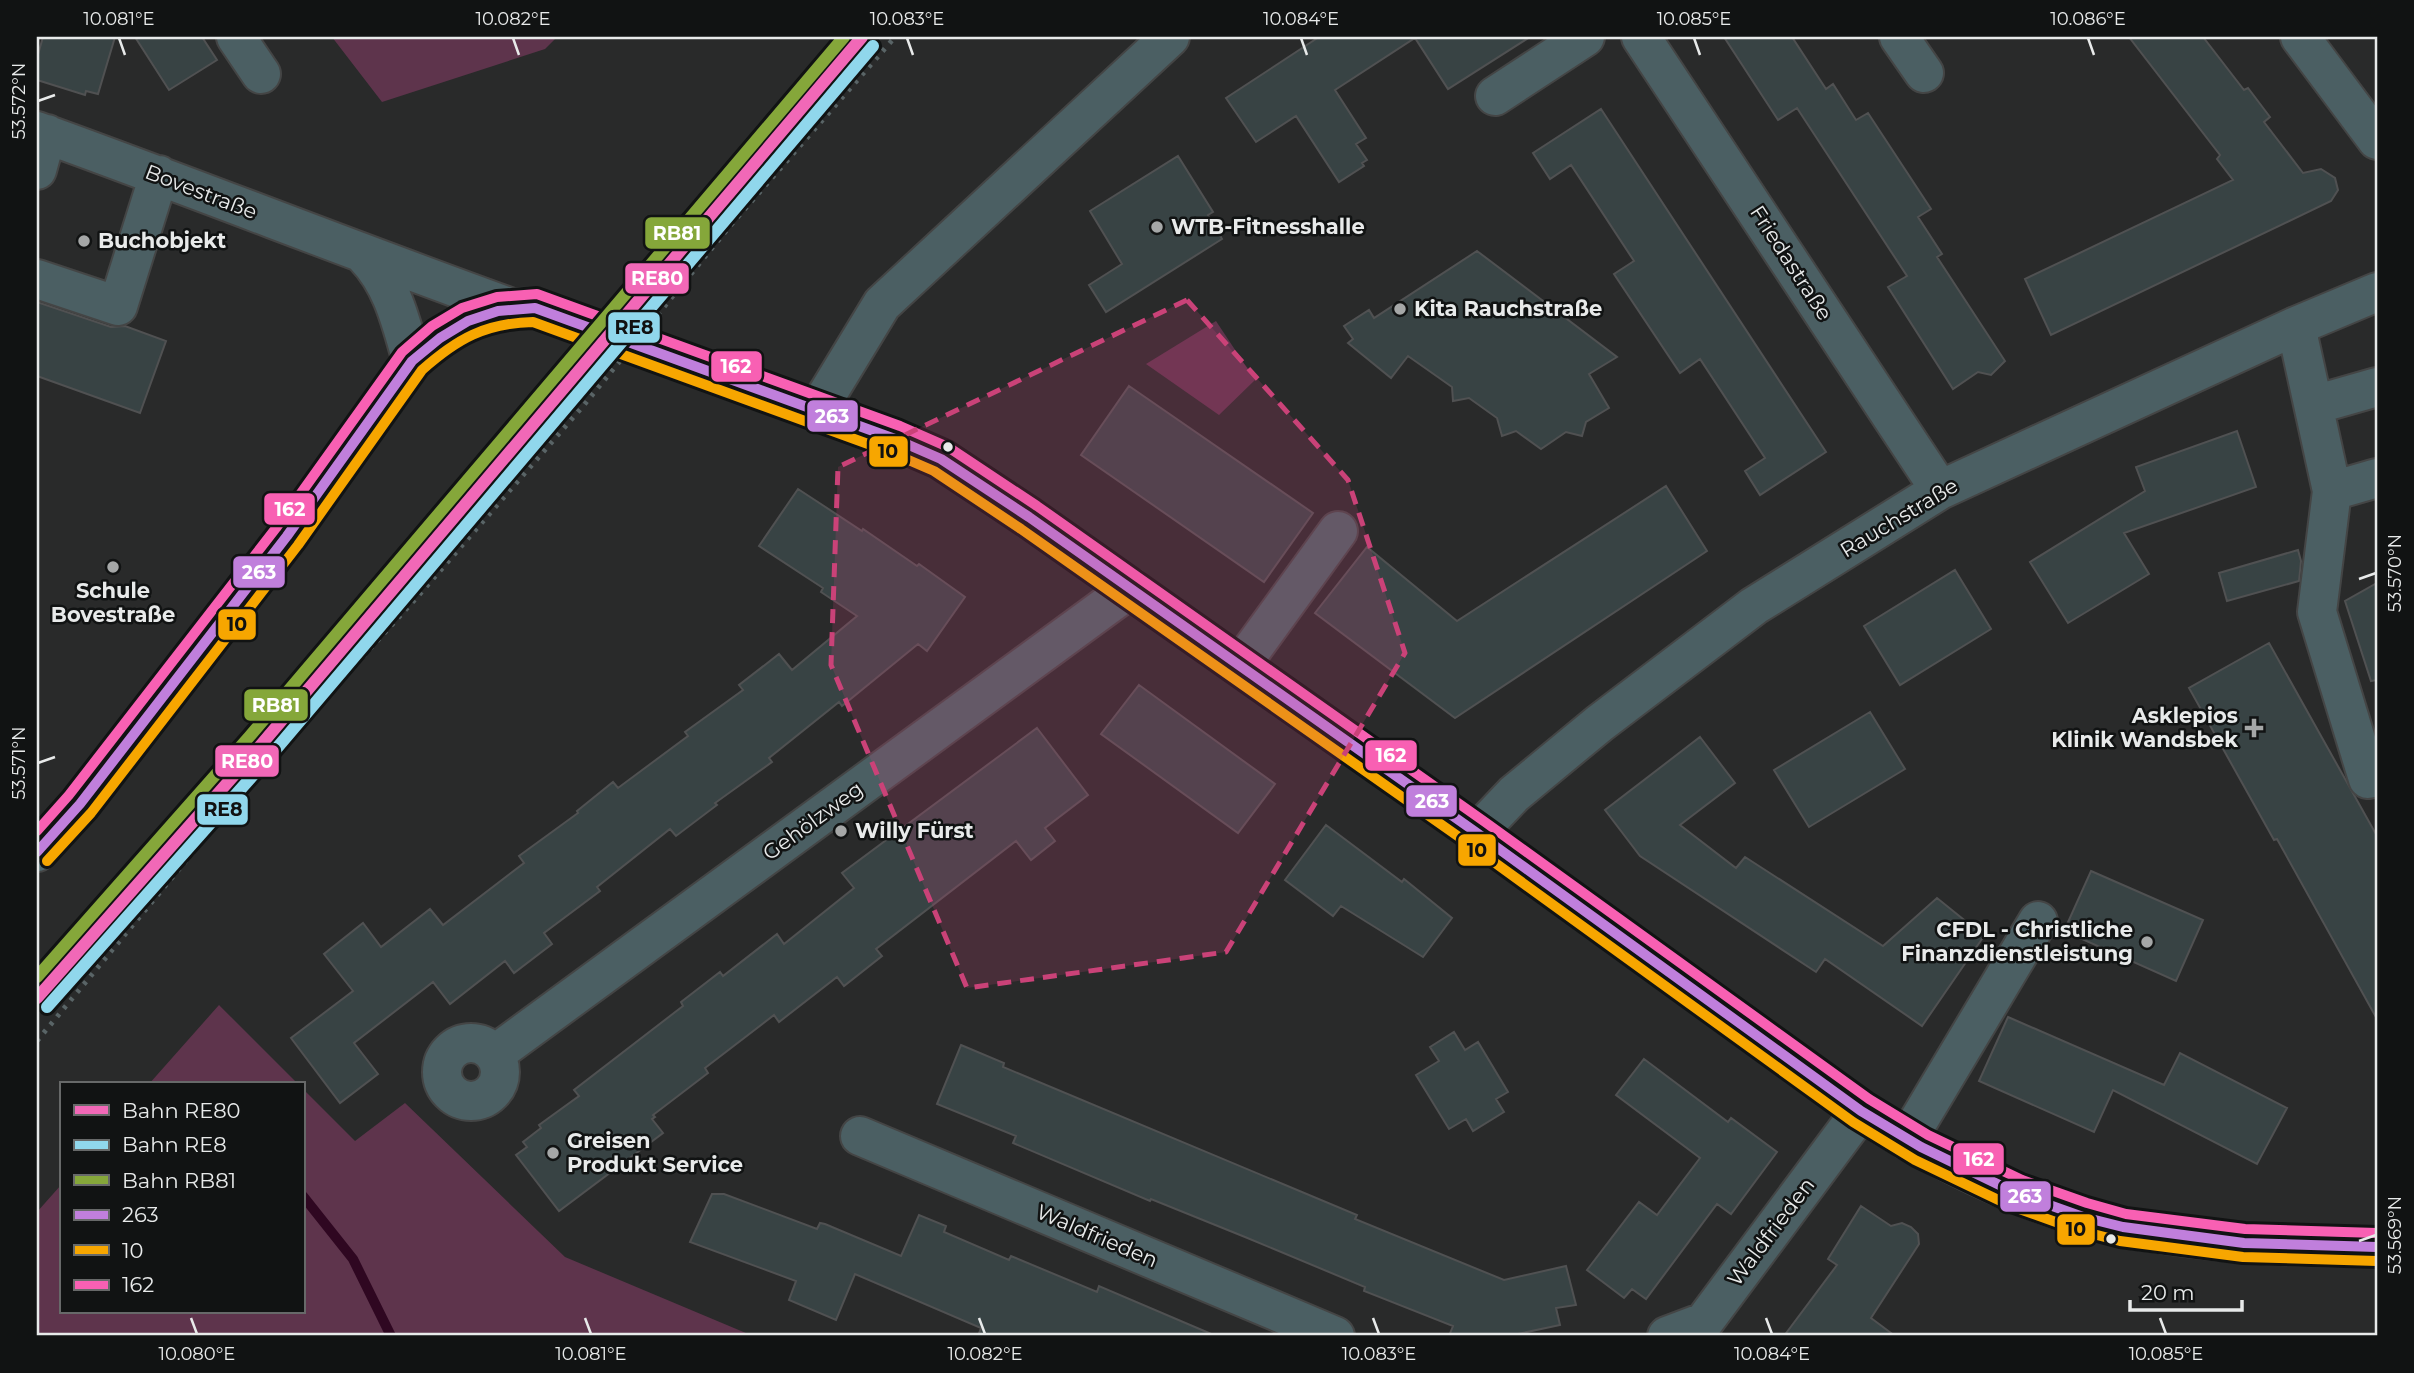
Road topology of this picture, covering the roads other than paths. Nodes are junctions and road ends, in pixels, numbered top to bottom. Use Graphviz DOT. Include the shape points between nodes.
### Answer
graph roads {
  1 [pos="236,37"];
  2 [pos="1170,37"];
  3 [pos="1585,37"];
  4 [pos="1899,37"];
  5 [pos="2300,37"];
  6 [pos="1655,41"];
  7 [pos="1924,72"];
  8 [pos="261,75"];
  9 [pos="1495,96"];
  10 [pos="2377,140"];
  11 [pos="40,145"];
  12 [pos="159,175"];
  13 [pos="365,256"];
  14 [pos="37,279"];
  15 [pos="2377,292"];
  16 [pos="509,307"];
  17 [pos="2297,326"];
  18 [pos="412,361"];
  19 [pos="2377,387"];
  20 [pos="2314,405"];
  21 [pos="817,411"];
  22 [pos="2377,478"];
  23 [pos="1940,490"];
  24 [pos="2332,491"];
  25 [pos="1338,531"];
  26 [pos="1131,588"];
  27 [pos="1240,666"];
  28 [pos="2377,776"];
  29 [pos="1477,833"];
  30 [pos="37,852"];
  31 [pos="2038,921"];
  32 [pos="495,1054"];
  33 [pos="1861,1111"];
  34 [pos="860,1136"];
  35 [pos="1907,1140"];
  36 [pos="2377,1247"];
  37 [pos="1335,1336"];
  38 [pos="1668,1336"];
  1 -- 8 [label="street"];
  2 -- 21 [label="street" via="882,304"];
  3 -- 9 [label="street"];
  4 -- 7 [label="street"];
  5 -- 10 [label="street"];
  6 -- 23 [label="street, Friedastraße"];
  11 -- 12 [label="street, Bovestraße"];
  12 -- 13 [label="street, Bovestraße"];
  12 -- 14 [label="street" via="118,306"];
  13 -- 16 [label="street, Bovestraße"];
  13 -- 18 [label="street" via="386,282"];
  15 -- 17 [label="street, Rauchstraße"];
  16 -- 18 [label="main road" via="449,330"];
  16 -- 21 [label="main road, Bovestraße" via="535,308"];
  17 -- 20 [label="street"];
  17 -- 23 [label="street, Rauchstraße"];
  18 -- 30 [label="main road" via="287,536 80,804"];
  19 -- 20 [label="street"];
  20 -- 24 [label="street"];
  21 -- 26 [label="main road, Bovestraße" via="941,459"];
  22 -- 24 [label="street"];
  23 -- 29 [label="street, Rauchstraße" via="1754,606 1600,723 1514,794"];
  24 -- 28 [label="street" via="2317,612 2368,779"];
  25 -- 27 [label="street"];
  26 -- 27 [label="main road, Bovestraße"];
  26 -- 32 [label="street, Gehölzweg"];
  27 -- 29 [label="main road, Bovestraße"];
  29 -- 33 [label="main road, Bovestraße"];
  31 -- 35 [label="street"];
  33 -- 35 [label="main road, Bovestraße"];
  33 -- 38 [label="street, Waldfrieden" via="1704,1322"];
  34 -- 37 [label="street, Waldfrieden"];
  35 -- 36 [label="main road, Bovestraße" via="1988,1182 2118,1227 2281,1247"];
}
